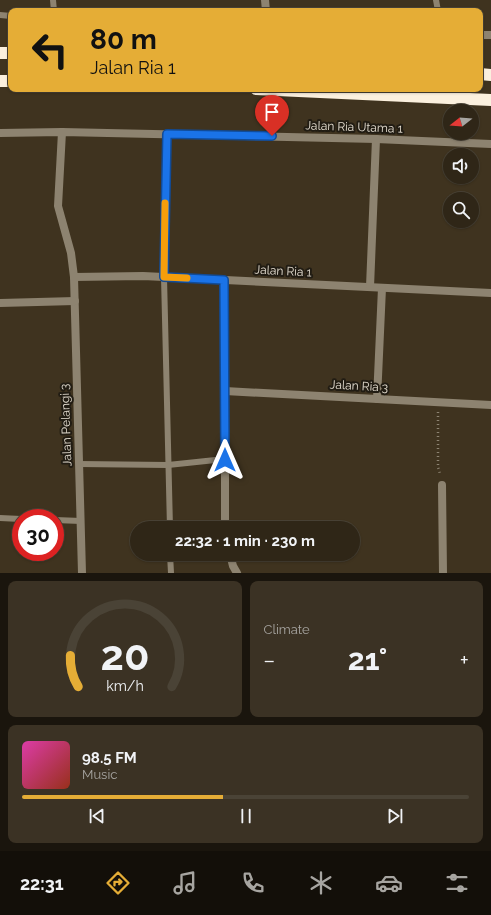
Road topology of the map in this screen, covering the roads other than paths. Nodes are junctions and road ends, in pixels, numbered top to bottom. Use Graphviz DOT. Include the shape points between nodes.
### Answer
graph roads {
  1 [pos="320,92"];
  2 [pos="491,100"];
  3 [pos="62,132"];
  4 [pos="0,133"];
  5 [pos="167,134"];
  6 [pos="376,139"];
  7 [pos="491,144"];
  8 [pos="74,277"];
  9 [pos="164,277"];
  10 [pos="224,280"];
  11 [pos="370,287"];
  12 [pos="382,288"];
  13 [pos="491,293"];
  14 [pos="75,301"];
  15 [pos="0,303"];
  16 [pos="225,391"];
  17 [pos="378,399"];
  18 [pos="491,405"];
  19 [pos="225,460"];
  20 [pos="79,464"];
  21 [pos="168,465"];
  22 [pos="442,485"];
  23 [pos="0,518"];
  24 [pos="12,519"];
  25 [pos="64,521"];
  26 [pos="170,521"];
  27 [pos="225,521"];
  28 [pos="81,522"];
  29 [pos="170,561"];
  30 [pos="232,561"];
  31 [pos="82,573"];
  32 [pos="171,573"];
  33 [pos="237,573"];
  34 [pos="443,573"];
  1 -- 2 [label="highway"];
  3 -- 4 [label="street, Jalan Ria Utama 1"];
  3 -- 5 [label="street, Jalan Ria Utama 1"];
  3 -- 8 [label="street, Jalan Pelangi 3" via="58,206 71,253"];
  5 -- 6 [label="street, Jalan Ria Utama 1"];
  5 -- 9 [label="lane"];
  6 -- 7 [label="street, Jalan Ria Utama 1"];
  6 -- 11 [label="street"];
  8 -- 9 [label="street, Jalan Ria 1"];
  8 -- 14 [label="street, Jalan Pelangi 3"];
  9 -- 10 [label="street, Jalan Ria 1"];
  9 -- 21 [label="lane"];
  10 -- 11 [label="street, Jalan Ria 1"];
  10 -- 16 [label="street"];
  11 -- 12 [label="street, Jalan Ria 1"];
  12 -- 13 [label="street, Jalan Ria 1"];
  12 -- 17 [label="street"];
  14 -- 15 [label="street"];
  14 -- 20 [label="street, Jalan Pelangi 3"];
  16 -- 17 [label="street, Jalan Ria 3"];
  16 -- 19 [label="street"];
  17 -- 18 [label="street, Jalan Ria 3"];
  19 -- 21 [label="lane"];
  19 -- 27 [label="street"];
  20 -- 21 [label="lane"];
  20 -- 28 [label="street, Jalan Pelangi 3"];
  21 -- 26 [label="lane"];
  22 -- 34 [label="street"];
  23 -- 24 [label="lane"];
  25 -- 28 [label="lane"];
  28 -- 31 [label="street, Jalan Pelangi 3"];
  29 -- 32 [label="lane"];
  30 -- 33 [label="street"];
}
